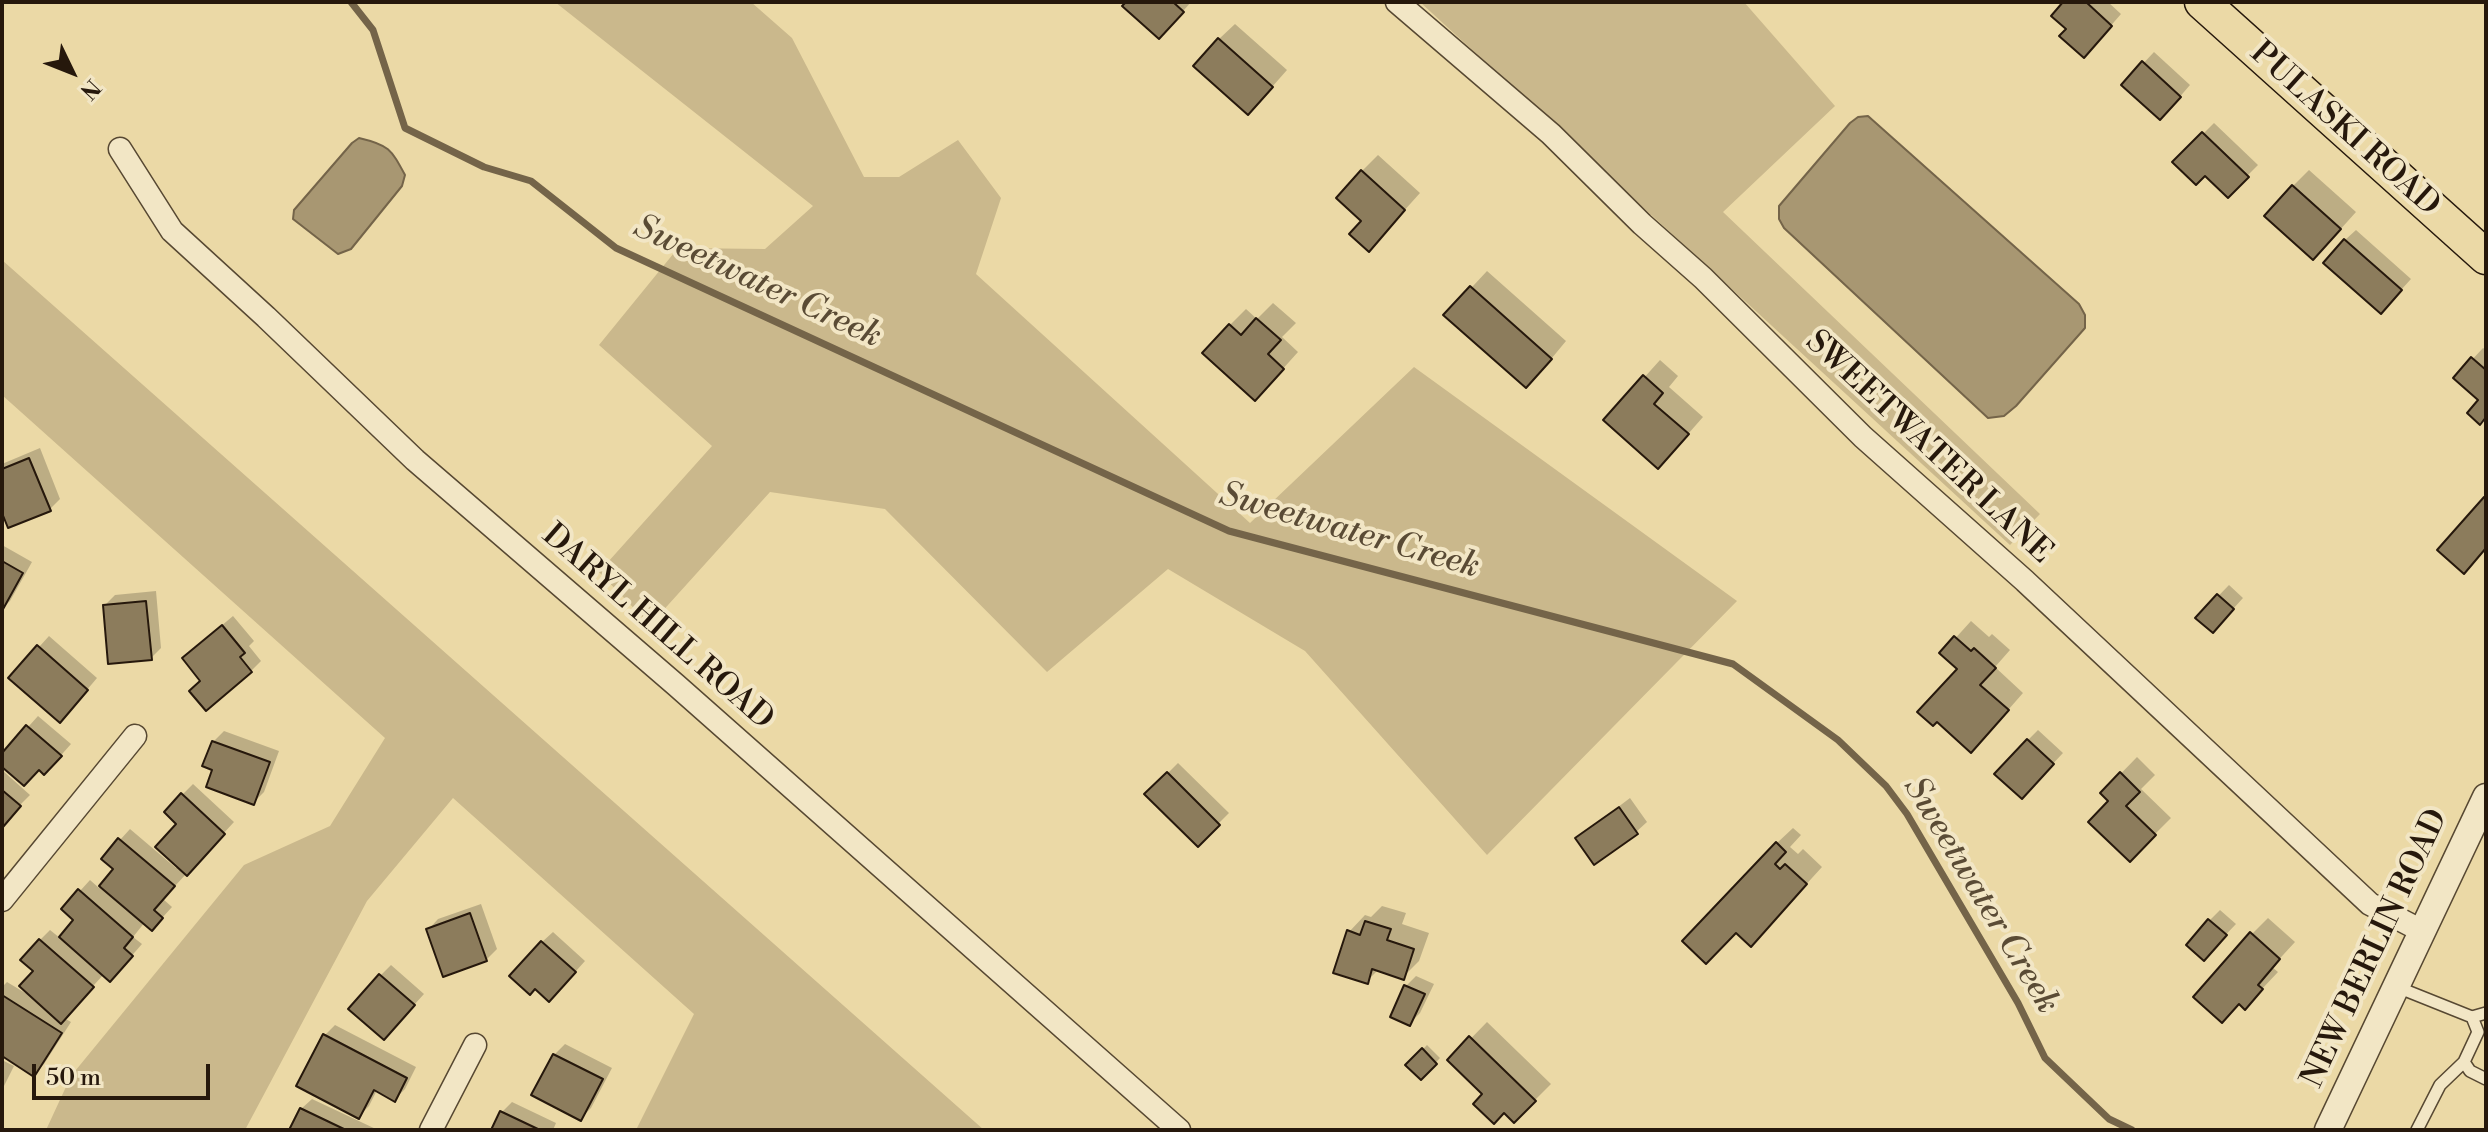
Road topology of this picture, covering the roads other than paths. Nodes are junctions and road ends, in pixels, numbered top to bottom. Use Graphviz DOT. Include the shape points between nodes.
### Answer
graph roads {
  1 [pos="1397,2"];
  2 [pos="2202,2"];
  3 [pos="120,149"];
  4 [pos="2486,257"];
  5 [pos="135,736"];
  6 [pos="2486,797"];
  7 [pos="2,900"];
  8 [pos="2422,931"];
  9 [pos="2395,987"];
  10 [pos="2486,1013"];
  11 [pos="2472,1017"];
  12 [pos="475,1045"];
  13 [pos="2464,1062"];
  14 [pos="2486,1079"];
  15 [pos="431,1130"];
  16 [pos="1179,1130"];
  17 [pos="2328,1130"];
  18 [pos="2417,1130"];
  1 -- 8 [label="street, SWEETWATER LANE" via="1551,134 1863,437 2370,904"];
  2 -- 4 [label="main road, PULASKI ROAD"];
  3 -- 16 [label="street, DARYL HILL ROAD" via="172,231 415,460"];
  5 -- 7 [label="street"];
  6 -- 8 [label="street, NEW BERLIN ROAD"];
  8 -- 9 [label="street, NEW BERLIN ROAD"];
  9 -- 11 [label="lane"];
  9 -- 17 [label="street, NEW BERLIN ROAD"];
  10 -- 11 [label="lane"];
  11 -- 13 [label="lane" via="2478,1032"];
  12 -- 15 [label="street"];
  13 -- 14 [label="lane"];
  13 -- 18 [label="lane" via="2440,1085"];
}
